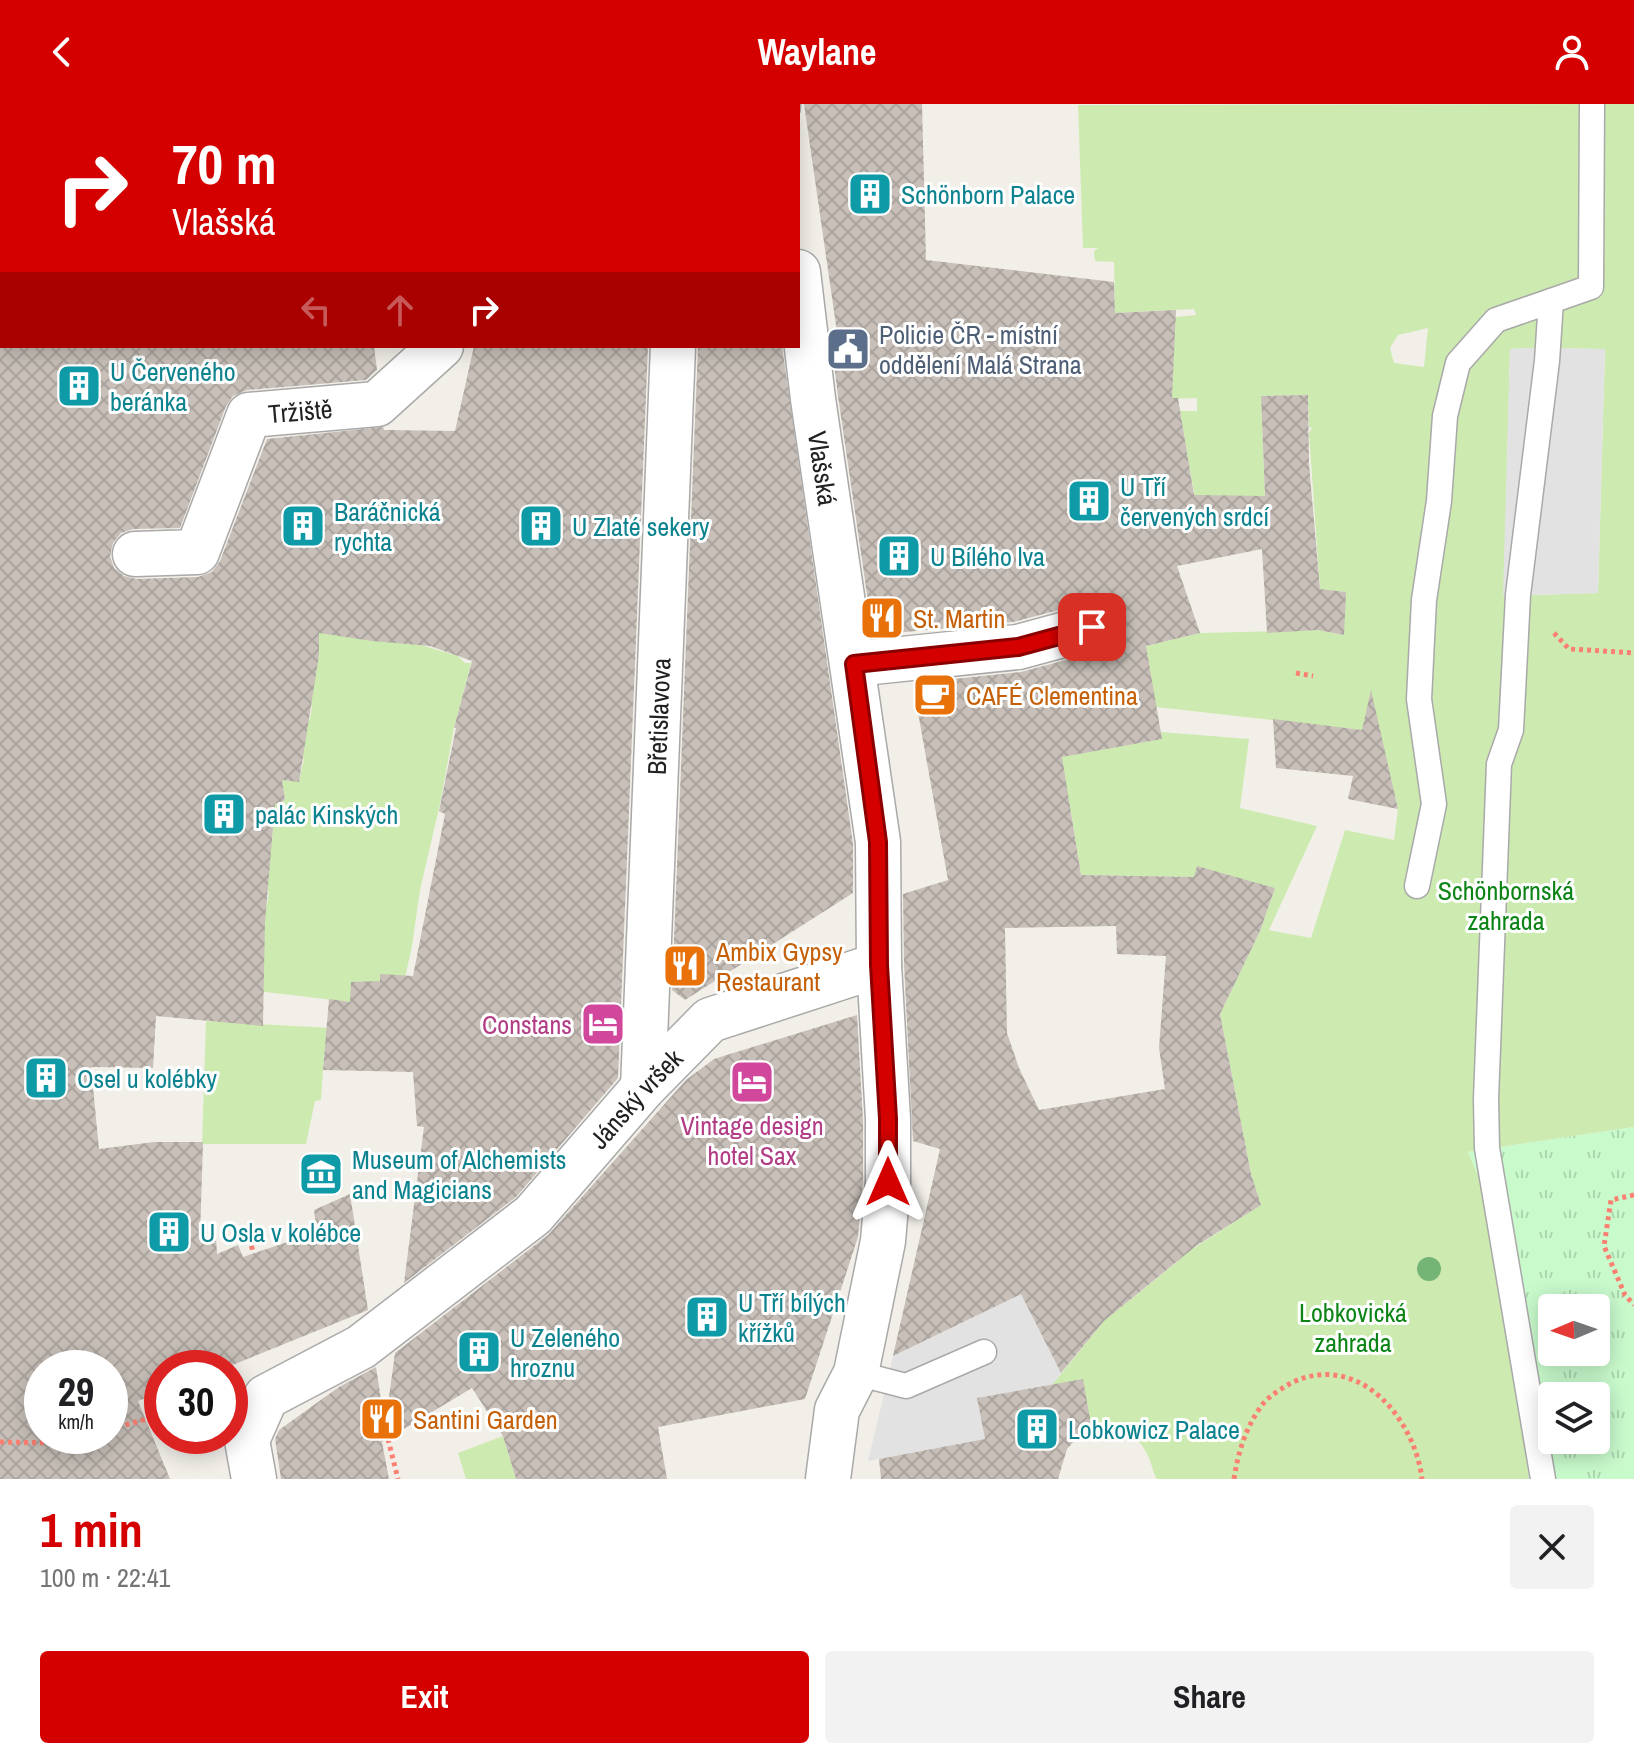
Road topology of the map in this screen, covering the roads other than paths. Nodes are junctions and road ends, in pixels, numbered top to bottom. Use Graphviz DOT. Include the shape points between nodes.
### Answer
graph roads {
  1 [pos="1592,104"];
  2 [pos="800,289"];
  3 [pos="1551,301"];
  4 [pos="439,348"];
  5 [pos="673,348"];
  6 [pos="135,554"];
  7 [pos="1092,627"];
  8 [pos="854,664"];
  9 [pos="1417,886"];
  10 [pos="879,965"];
  11 [pos="643,1088"];
  12 [pos="984,1352"];
  13 [pos="856,1373"];
  14 [pos="254,1479"];
  15 [pos="828,1479"];
  16 [pos="1543,1479"];
  1 -- 3 [label="lane" via="1591,287"];
  2 -- 8 [label="street, Vlašská"];
  3 -- 9 [label="lane" via="1496,320 1458,363 1445,416 1424,600 1419,699 1434,804"];
  3 -- 16 [label="lane" via="1518,595 1511,730 1499,764 1486,1099 1487,1148"];
  4 -- 6 [label="street, Tržiště" via="377,404 249,415 197,552"];
  5 -- 11 [label="street, Břetislavova"];
  7 -- 8 [label="street" via="1018,647"];
  8 -- 10 [label="street, Vlašská" via="878,842"];
  10 -- 11 [label="street, Jánský vršek" via="710,1020"];
  10 -- 13 [label="street, Vlašská" via="888,1182 883,1241"];
  11 -- 14 [label="street, Jánský vršek" via="533,1215 361,1347 266,1397 247,1440"];
  12 -- 13 [label="lane" via="906,1386"];
  13 -- 15 [label="street, Vlašská" via="837,1410"];
}
